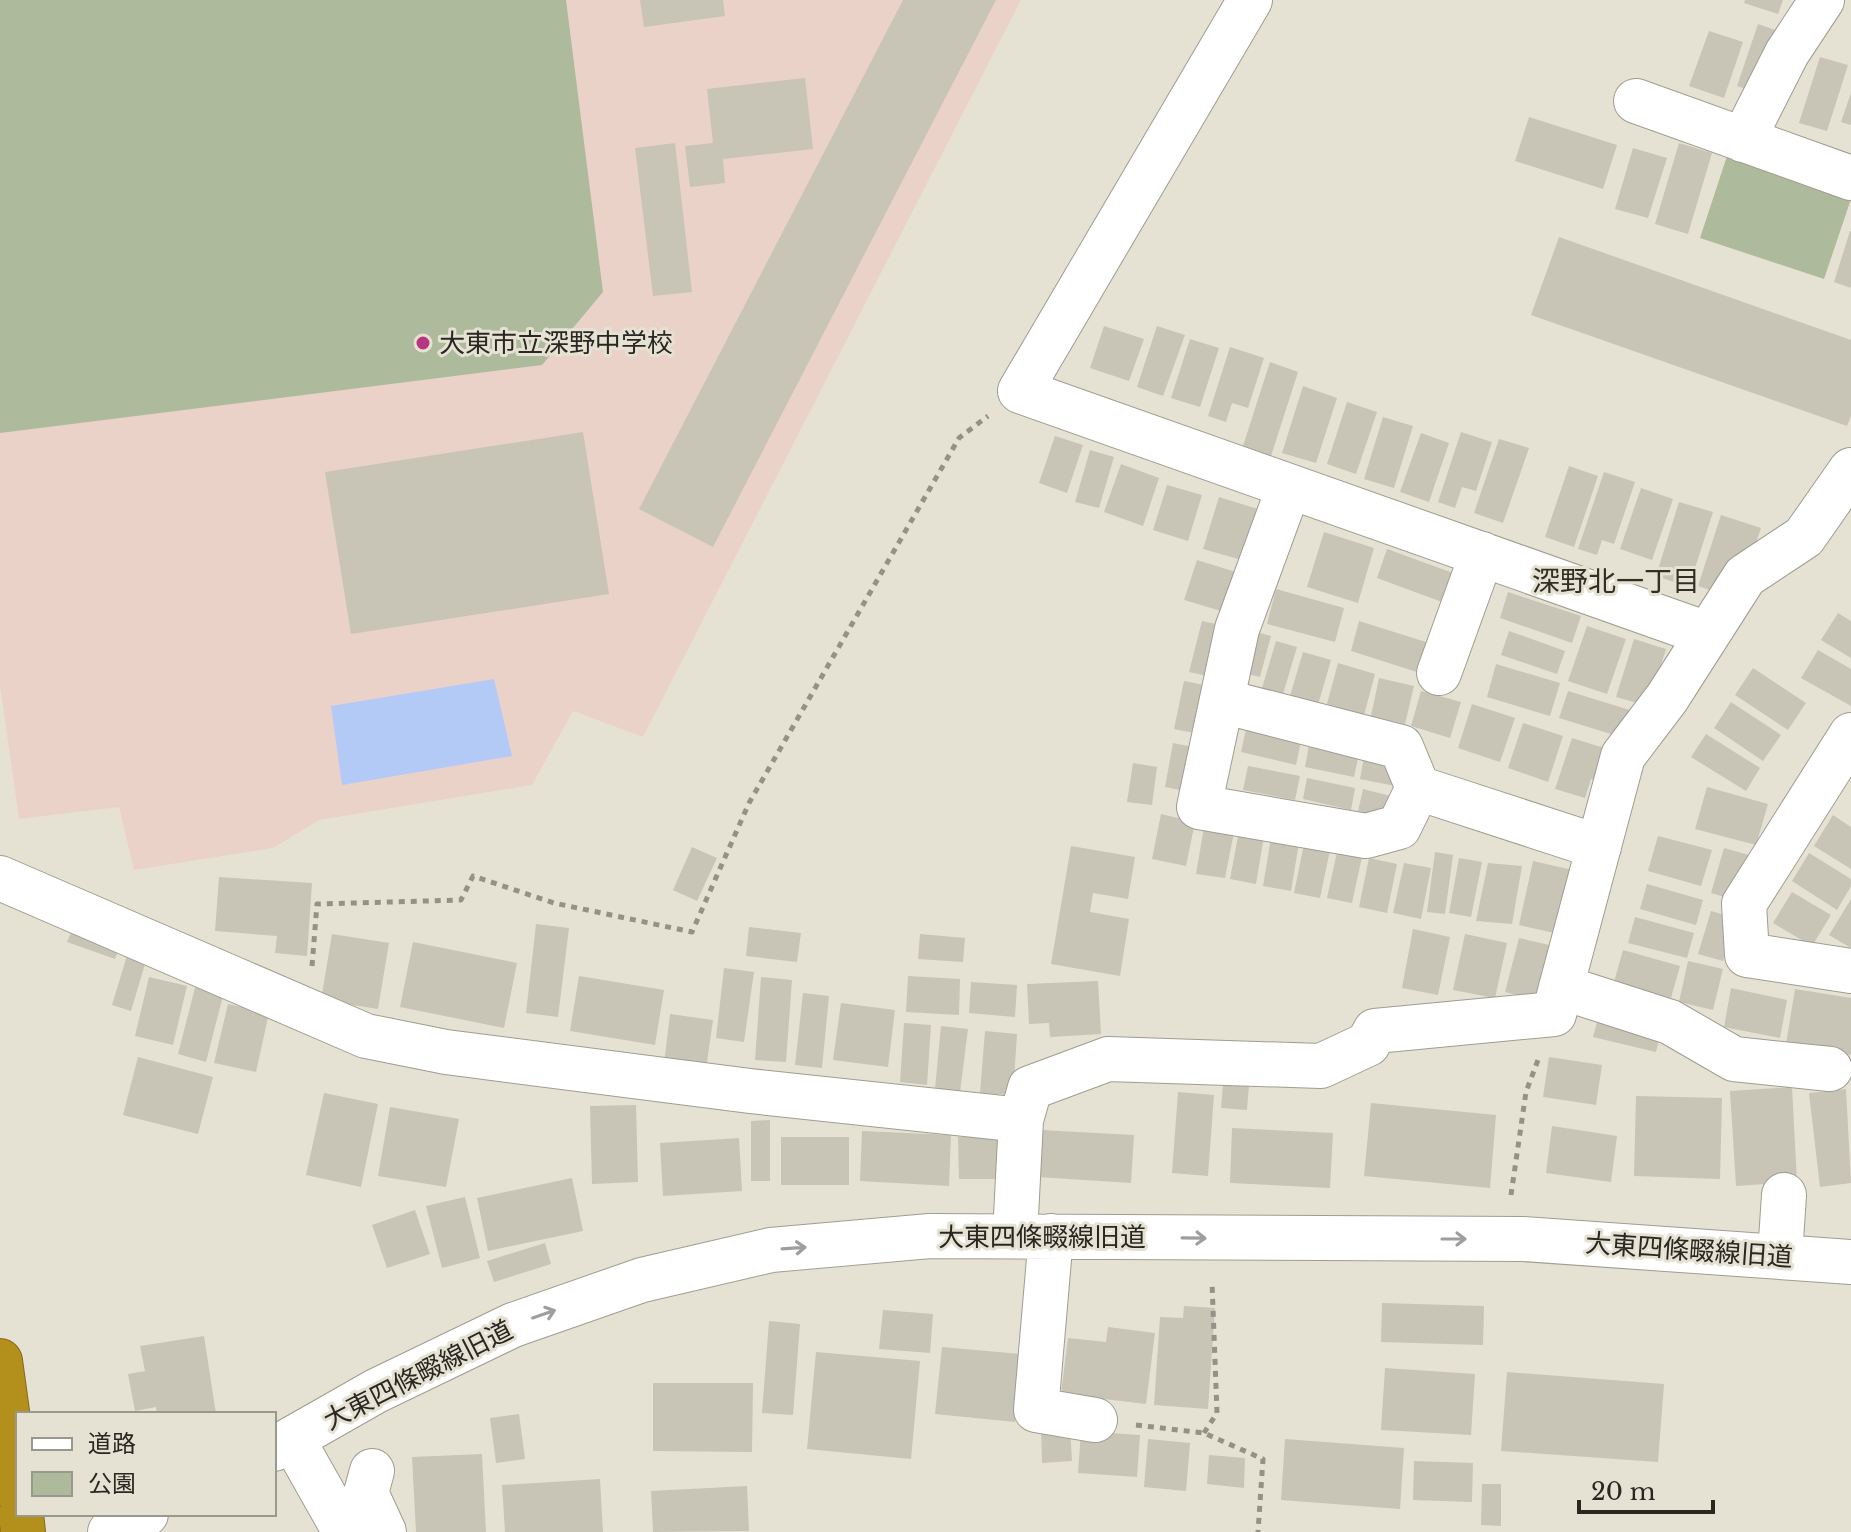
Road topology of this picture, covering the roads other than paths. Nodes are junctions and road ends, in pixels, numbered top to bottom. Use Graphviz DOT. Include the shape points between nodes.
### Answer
graph roads {
  1 [pos="1250,0"];
  2 [pos="1822,0"];
  3 [pos="1636,101"];
  4 [pos="1743,140"];
  5 [pos="1851,178"];
  6 [pos="1851,470"];
  7 [pos="1289,487"];
  8 [pos="1482,554"];
  9 [pos="1707,634"];
  10 [pos="1439,673"];
  11 [pos="1222,701"];
  12 [pos="1851,735"];
  13 [pos="1418,788"];
  14 [pos="1599,847"];
  15 [pos="0,878"];
  16 [pos="1851,971"];
  17 [pos="1557,1000"];
  18 [pos="1830,1069"];
  19 [pos="1021,1120"];
  20 [pos="1784,1195"];
  21 [pos="1033,1236"];
  22 [pos="1780,1255"];
  23 [pos="1851,1262"];
  24 [pos="0,1361"];
  25 [pos="1095,1420"];
  26 [pos="283,1445"];
  27 [pos="372,1471"];
  28 [pos="16,1477"];
  29 [pos="142,1516"];
  30 [pos="110,1532"];
  31 [pos="345,1532"];
  32 [pos="384,1532"];
  1 -- 7 [label="street" via="1020,391"];
  2 -- 4 [label="street" via="1787,53"];
  3 -- 4 [label="street"];
  4 -- 5 [label="street"];
  6 -- 9 [label="street" via="1804,537 1745,576"];
  7 -- 8 [label="street"];
  7 -- 11 [label="street" via="1237,629"];
  8 -- 9 [label="street"];
  8 -- 10 [label="street"];
  9 -- 14 [label="street" via="1623,756"];
  11 -- 13 [label="street" via="1401,747"];
  11 -- 13 [label="street" via="1199,807 1366,836 1399,827"];
  12 -- 16 [label="street" via="1744,904 1747,955"];
  13 -- 14 [label="street"];
  14 -- 17 [label="street"];
  15 -- 19 [label="street" via="366,1036 446,1052 750,1091"];
  17 -- 18 [label="street" via="1670,1022 1734,1059"];
  17 -- 19 [label="street" via="1375,1031 1368,1044 1321,1066 1108,1059 1030,1088"];
  19 -- 21 [label="street"];
  20 -- 22 [label="street"];
  21 -- 22 [label="street, 大東四條畷線旧道, one-way" via="1523,1239"];
  21 -- 25 [label="street" via="1036,1410"];
  26 -- 21 [label="street, 大東四條畷線旧道, one-way" via="376,1391 513,1325 642,1280 771,1250 930,1236"];
  22 -- 23 [label="street, 大東四條畷線旧道"];
  24 -- 28 [label="highway"];
  26 -- 31 [label="street"];
  27 -- 32 [label="street" via="366,1493"];
  29 -- 30 [label="street"];
}
